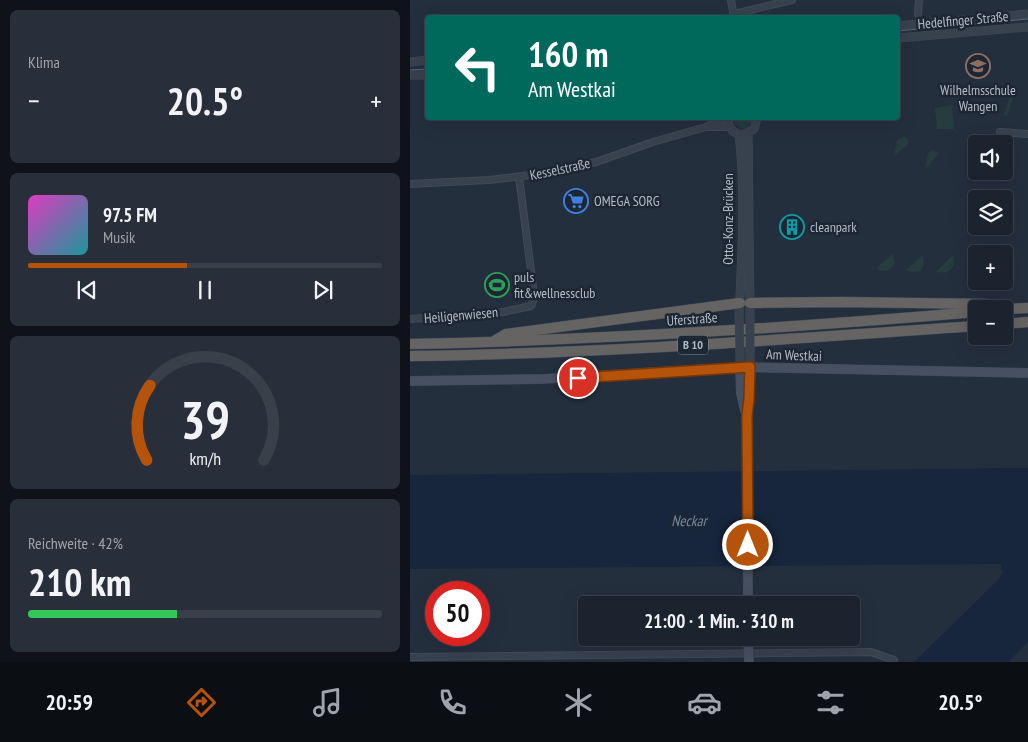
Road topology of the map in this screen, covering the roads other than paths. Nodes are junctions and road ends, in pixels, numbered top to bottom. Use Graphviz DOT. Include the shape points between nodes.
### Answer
graph roads {
  1 [pos="730,0"];
  2 [pos="792,0"];
  3 [pos="919,0"];
  4 [pos="918,14"];
  5 [pos="1028,14"];
  6 [pos="734,15"];
  7 [pos="738,15"];
  8 [pos="900,26"];
  9 [pos="1028,27"];
  10 [pos="900,38"];
  11 [pos="425,60"];
  12 [pos="410,62"];
  13 [pos="425,75"];
  14 [pos="410,76"];
  15 [pos="722,120"];
  16 [pos="728,120"];
  17 [pos="757,120"];
  18 [pos="706,127"];
  19 [pos="730,127"];
  20 [pos="1000,132"];
  21 [pos="739,134"];
  22 [pos="748,134"];
  23 [pos="1028,134"];
  24 [pos="518,178"];
  25 [pos="410,184"];
  26 [pos="745,275"];
  27 [pos="745,303"];
  28 [pos="968,304"];
  29 [pos="1028,308"];
  30 [pos="1013,309"];
  31 [pos="968,313"];
  32 [pos="410,319"];
  33 [pos="1028,322"];
  34 [pos="1013,323"];
  35 [pos="968,327"];
  36 [pos="491,342"];
  37 [pos="410,344"];
  38 [pos="410,356"];
  39 [pos="745,367"];
  40 [pos="1028,373"];
  41 [pos="410,381"];
  42 [pos="748,596"];
  43 [pos="410,657"];
  44 [pos="748,658"];
  45 [pos="894,660"];
  1 -- 6 [label="street"];
  2 -- 7 [label="street"];
  3 -- 4 [label="street"];
  5 -- 8 [label="street, Hedelfinger Straße"];
  9 -- 10 [label="street, Hedelfinger Straße"];
  11 -- 12 [label="street"];
  13 -- 14 [label="street"];
  15 -- 18 [label="street, Kesselstraße"];
  16 -- 19 [label="street"];
  17 -- 22 [label="street, Otto-Konz-Brücken"];
  18 -- 19 [label="street, Kesselstraße"];
  18 -- 24 [label="street, Kesselstraße" via="596,162"];
  19 -- 21 [label="street"];
  20 -- 23 [label="street"];
  21 -- 22 [label="street"];
  21 -- 26 [label="street, Otto-Konz-Brücken"];
  22 -- 26 [label="street, Otto-Konz-Brücken"];
  24 -- 25 [label="street, Kesselstraße"];
  24 -- 32 [label="street, Heiligenwiesen" via="534,294 531,306 502,312"];
  26 -- 27 [label="street, Otto-Konz-Brücken"];
  27 -- 28 [label="highway, B 10"];
  27 -- 36 [label="highway, B 10" via="506,334"];
  27 -- 39 [label="street, Otto-Konz-Brücken, bridge" via="750,316 750,351"];
  27 -- 39 [label="street, Otto-Konz-Brücken, bridge" via="739,316 740,352"];
  29 -- 30 [label="highway"];
  31 -- 36 [label="highway, Uferstraße / B 10" via="653,335"];
  33 -- 34 [label="highway"];
  35 -- 38 [label="highway, Uferstraße / B 10" via="654,348"];
  36 -- 37 [label="highway, Uferstraße / B 10"];
  39 -- 40 [label="main road, Am Westkai"];
  39 -- 41 [label="main road, Am Westkai" via="543,379"];
  39 -- 42 [label="main road, Otto-Konz-Brücken" via="749,399"];
  43 -- 44 [label="street"];
  44 -- 45 [label="street" via="871,652"];
}
